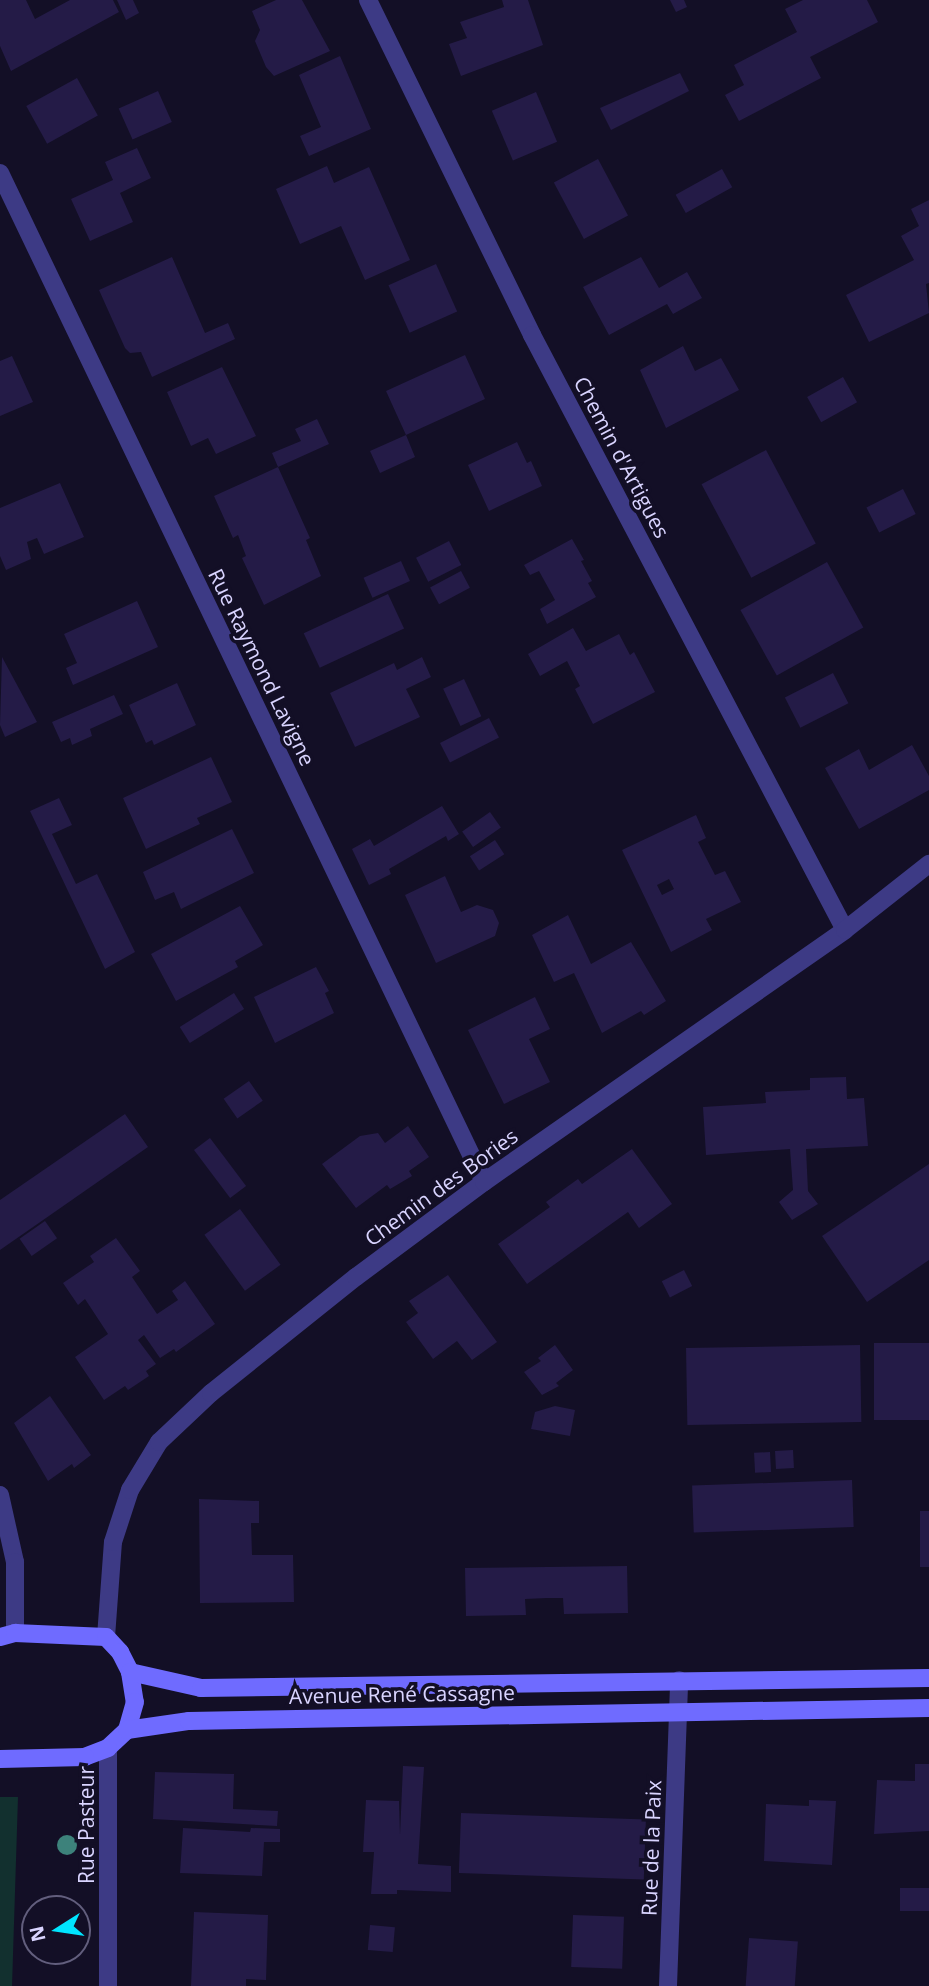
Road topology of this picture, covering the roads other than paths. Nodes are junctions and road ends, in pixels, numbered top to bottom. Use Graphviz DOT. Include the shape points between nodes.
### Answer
graph roads {
  1 [pos="368,0"];
  2 [pos="0,173"];
  3 [pos="929,864"];
  4 [pos="845,930"];
  5 [pos="484,1182"];
  6 [pos="0,1495"];
  7 [pos="8,1635"];
  8 [pos="106,1637"];
  9 [pos="130,1672"];
  10 [pos="929,1678"];
  11 [pos="679,1680"];
  12 [pos="929,1708"];
  13 [pos="679,1712"];
  14 [pos="127,1730"];
  15 [pos="108,1748"];
  16 [pos="0,1759"];
  17 [pos="108,1986"];
  18 [pos="668,1986"];
  1 -- 4 [label="street, Chemin d'Artigues" via="532,335"];
  2 -- 5 [label="street, Rue Raymond Lavigne"];
  3 -- 4 [label="street, Chemin des Bories"];
  4 -- 5 [label="street, Chemin des Bories"];
  5 -- 8 [label="street, Chemin des Bories" via="232,1377 159,1442 130,1490 113,1542"];
  6 -- 7 [label="street" via="15,1562"];
  7 -- 8 [label="main road"];
  8 -- 9 [label="main road"];
  9 -- 11 [label="main road, Avenue René Cassagne" via="201,1688"];
  9 -- 14 [label="main road" via="135,1702"];
  10 -- 11 [label="main road, Avenue René Cassagne"];
  11 -- 13 [label="street"];
  12 -- 13 [label="main road, Avenue René Cassagne"];
  13 -- 14 [label="main road, Avenue René Cassagne" via="183,1721"];
  13 -- 18 [label="street, Rue de la Paix"];
  14 -- 15 [label="main road"];
  15 -- 16 [label="main road" via="85,1757"];
  15 -- 17 [label="street, Rue Pasteur"];
}
